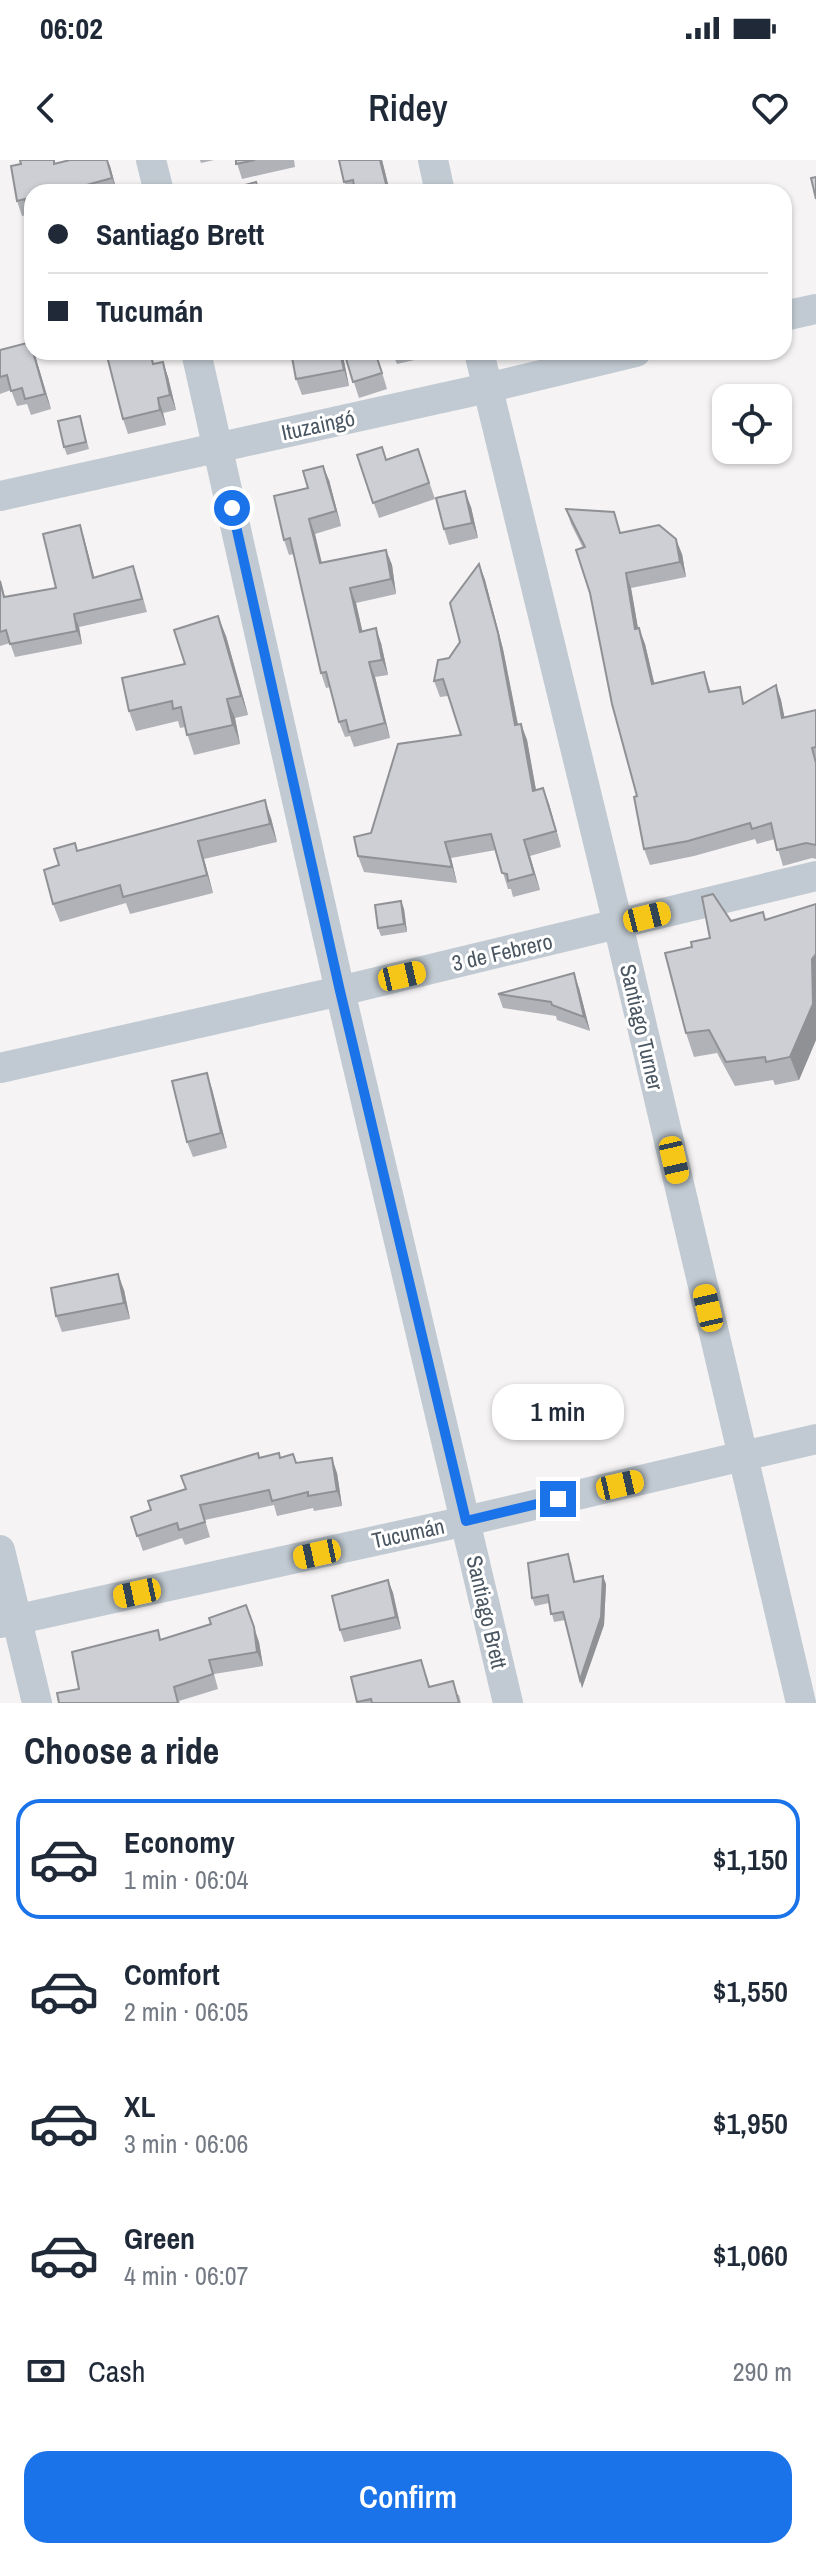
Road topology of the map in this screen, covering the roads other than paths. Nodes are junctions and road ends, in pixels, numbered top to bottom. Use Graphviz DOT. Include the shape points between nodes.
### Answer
graph roads {
  1 [pos="151,160"];
  2 [pos="433,160"];
  3 [pos="157,184"];
  4 [pos="438,184"];
  5 [pos="816,309"];
  6 [pos="792,314"];
  7 [pos="198,360"];
  8 [pos="481,360"];
  9 [pos="603,360"];
  10 [pos="487,388"];
  11 [pos="218,447"];
  12 [pos="0,496"];
  13 [pos="816,876"];
  14 [pos="618,924"];
  15 [pos="340,991"];
  16 [pos="0,1068"];
  17 [pos="816,1439"];
  18 [pos="743,1456"];
  19 [pos="466,1521"];
  20 [pos="0,1550"];
  21 [pos="8,1621"];
  22 [pos="37,1703"];
  23 [pos="508,1703"];
  24 [pos="801,1703"];
  1 -- 3 [label="street"];
  2 -- 4 [label="street"];
  5 -- 6 [label="street"];
  7 -- 11 [label="street, Santiago Brett"];
  8 -- 10 [label="street, Santiago Turner"];
  9 -- 10 [label="street, Ituzaingó"];
  10 -- 11 [label="street, Ituzaingó"];
  10 -- 14 [label="street, Santiago Turner"];
  11 -- 12 [label="street, Ituzaingó"];
  11 -- 15 [label="street, Santiago Brett"];
  13 -- 14 [label="street, 3 de Febrero"];
  14 -- 15 [label="street, 3 de Febrero"];
  14 -- 18 [label="street, Santiago Turner"];
  15 -- 16 [label="street, 3 de Febrero"];
  15 -- 19 [label="street, Santiago Brett"];
  17 -- 18 [label="street, Tucumán"];
  18 -- 19 [label="street, Tucumán"];
  18 -- 24 [label="street, Santiago Turner"];
  19 -- 21 [label="street, Tucumán"];
  19 -- 23 [label="street, Santiago Brett"];
  20 -- 21 [label="street"];
  21 -- 22 [label="street"];
}
